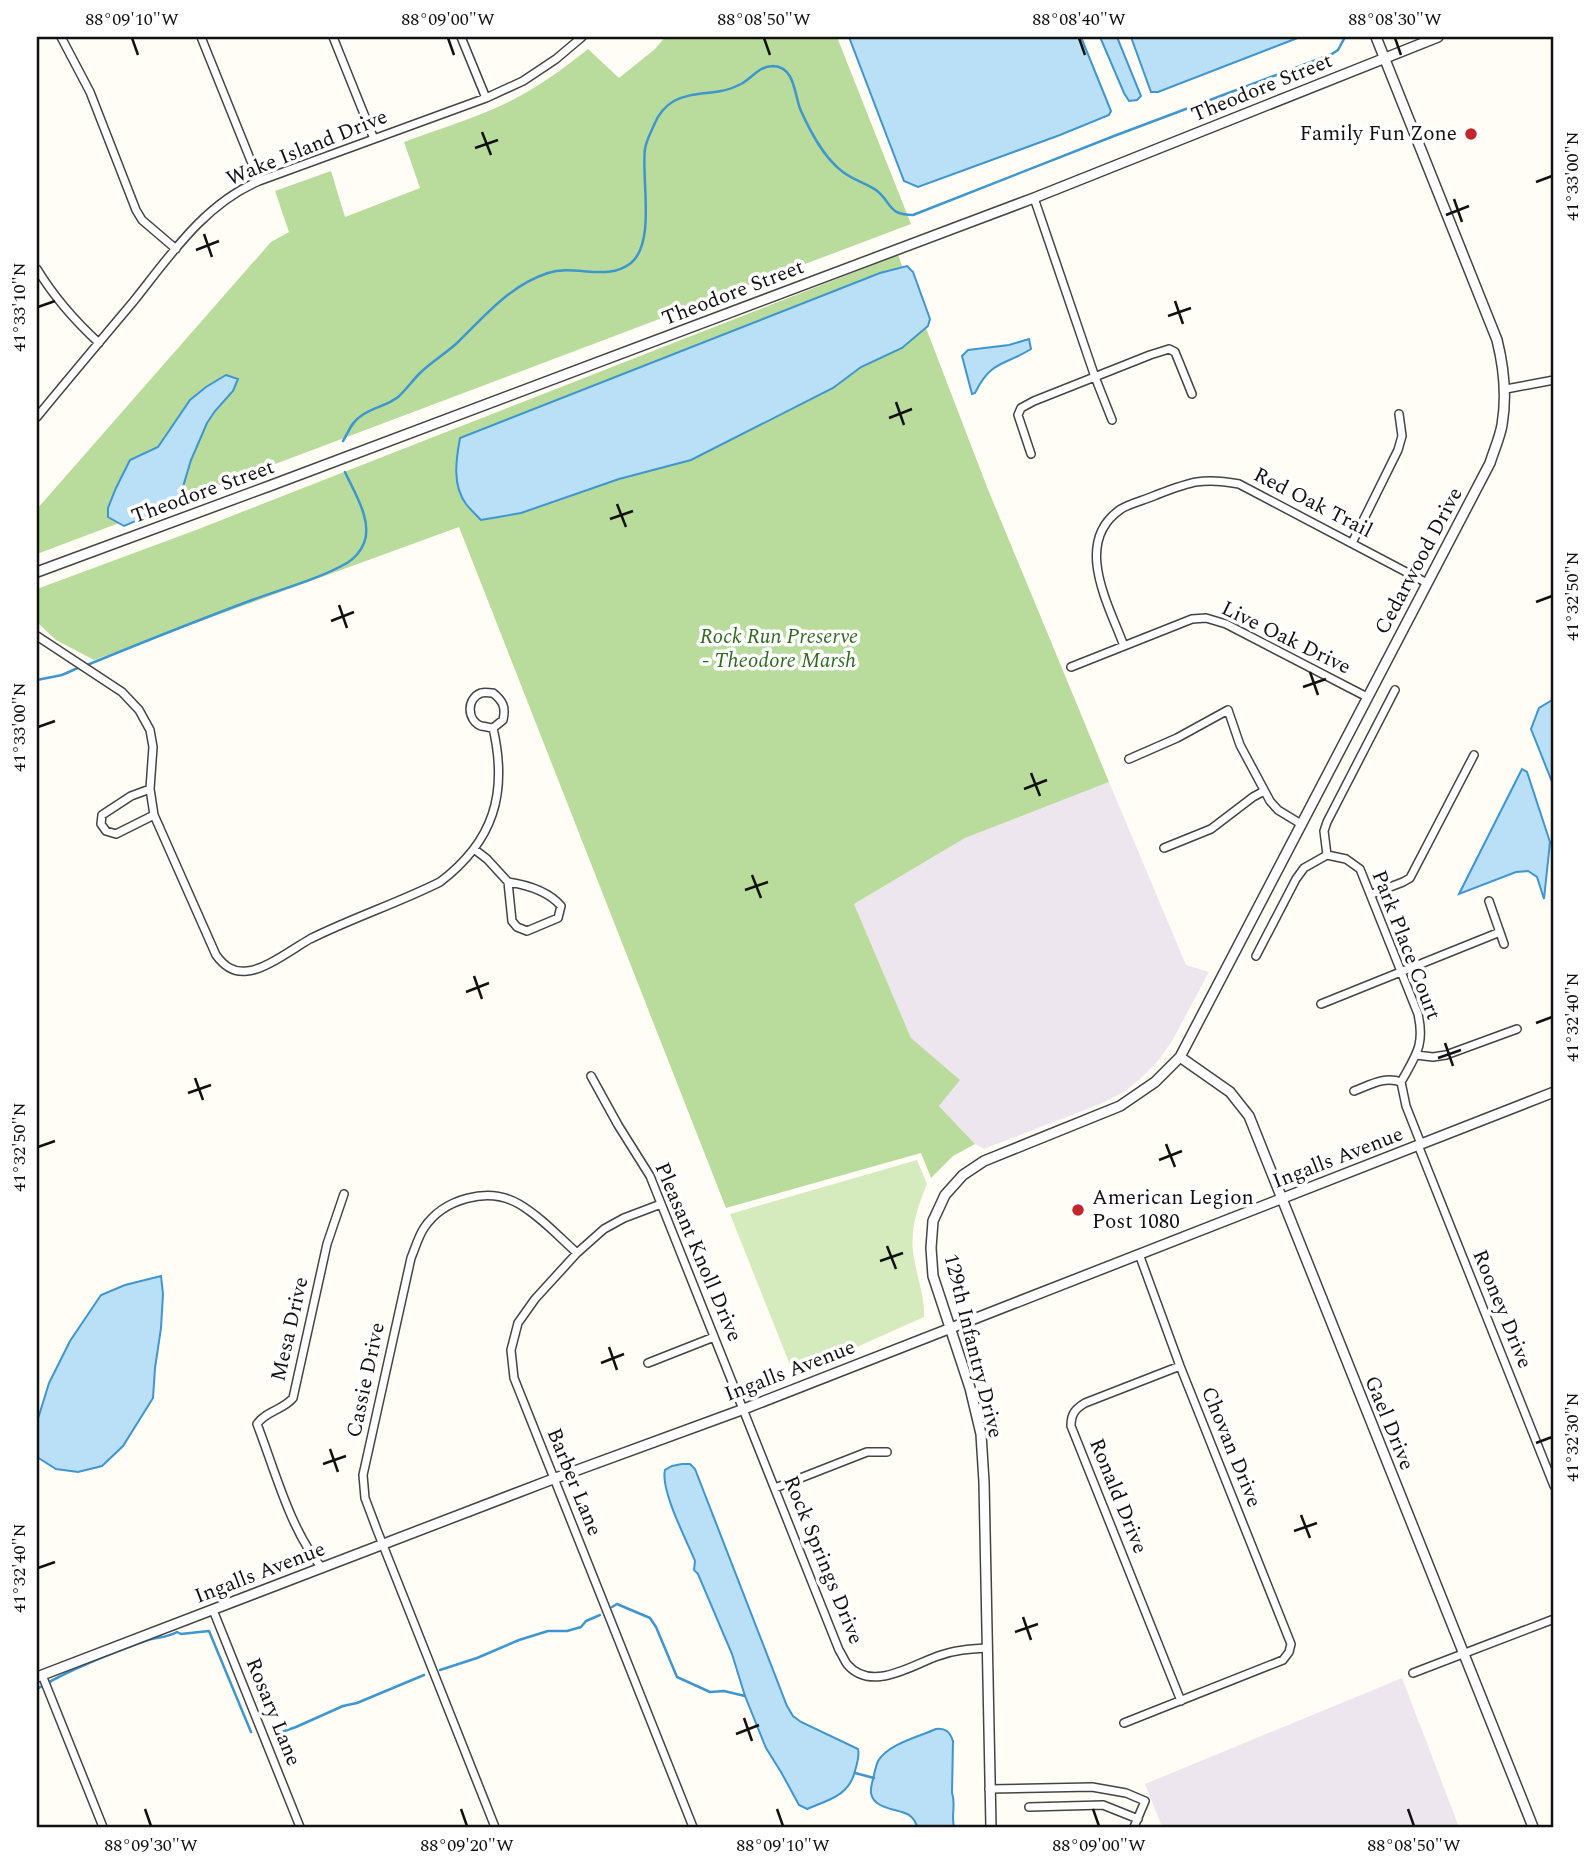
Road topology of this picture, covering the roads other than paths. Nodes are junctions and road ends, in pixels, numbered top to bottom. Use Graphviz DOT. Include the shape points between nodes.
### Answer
graph roads {
  1 [pos="61,37"];
  2 [pos="201,37"];
  3 [pos="333,37"];
  4 [pos="461,37"];
  5 [pos="582,37"];
  6 [pos="1376,37"];
  7 [pos="1438,37"];
  8 [pos="1384,58"];
  9 [pos="486,98"];
  10 [pos="374,139"];
  11 [pos="258,181"];
  12 [pos="1034,198"];
  13 [pos="176,249"];
  14 [pos="37,269"];
  15 [pos="99,343"];
  16 [pos="1095,377"];
  17 [pos="1554,380"];
  18 [pos="1506,388"];
  19 [pos="1192,394"];
  20 [pos="1399,414"];
  21 [pos="37,416"];
  22 [pos="1112,421"];
  23 [pos="1031,454"];
  24 [pos="1352,543"];
  25 [pos="37,572"];
  26 [pos="1427,583"];
  27 [pos="37,636"];
  28 [pos="1124,646"];
  29 [pos="1071,667"];
  30 [pos="1395,690"];
  31 [pos="1367,697"];
  32 [pos="493,728"];
  33 [pos="1474,755"];
  34 [pos="1129,758"];
  35 [pos="150,789"];
  36 [pos="1264,791"];
  37 [pos="154,815"];
  38 [pos="1301,824"];
  39 [pos="1164,848"];
  40 [pos="474,849"];
  41 [pos="1327,855"];
  42 [pos="508,882"];
  43 [pos="1371,894"];
  44 [pos="1489,901"];
  45 [pos="1500,932"];
  46 [pos="1504,944"];
  47 [pos="1255,956"];
  48 [pos="1401,971"];
  49 [pos="1321,1004"];
  50 [pos="1517,1029"];
  51 [pos="1416,1055"];
  52 [pos="1180,1056"];
  53 [pos="591,1076"];
  54 [pos="1401,1082"];
  55 [pos="1354,1091"];
  56 [pos="1554,1092"];
  57 [pos="1419,1145"];
  58 [pos="344,1194"];
  59 [pos="1281,1199"];
  60 [pos="661,1204"];
  61 [pos="577,1253"];
  62 [pos="1139,1254"];
  63 [pos="949,1328"];
  64 [pos="714,1337"];
  65 [pos="648,1363"];
  66 [pos="1180,1366"];
  67 [pos="744,1409"];
  68 [pos="887,1452"];
  69 [pos="553,1479"];
  70 [pos="1554,1486"];
  71 [pos="775,1489"];
  72 [pos="382,1544"];
  73 [pos="322,1568"];
  74 [pos="213,1610"];
  75 [pos="1554,1619"];
  76 [pos="987,1648"];
  77 [pos="1463,1654"];
  78 [pos="1413,1674"];
  79 [pos="40,1676"];
  80 [pos="1181,1701"];
  81 [pos="1124,1723"];
  82 [pos="989,1789"];
  83 [pos="1029,1807"];
  84 [pos="1136,1823"];
  85 [pos="103,1827"];
  86 [pos="300,1827"];
  87 [pos="495,1827"];
  88 [pos="693,1827"];
  89 [pos="991,1827"];
  90 [pos="1533,1827"];
  1 -- 13 [label="street" via="90,92 136,210"];
  2 -- 11 [label="street"];
  3 -- 10 [label="street"];
  4 -- 9 [label="street"];
  5 -- 9 [label="street, Wake Island Drive" via="523,81"];
  6 -- 8 [label="street, Cedarwood Drive"];
  7 -- 8 [label="street, Theodore Street"];
  8 -- 12 [label="street, Theodore Street"];
  8 -- 18 [label="street, Cedarwood Drive" via="1497,340"];
  9 -- 10 [label="street, Wake Island Drive"];
  10 -- 11 [label="street, Wake Island Drive"];
  11 -- 13 [label="street, Wake Island Drive" via="219,203"];
  12 -- 16 [label="street"];
  12 -- 25 [label="street, Theodore Street"];
  13 -- 15 [label="street, Wake Island Drive"];
  14 -- 15 [label="street" via="50,291"];
  15 -- 21 [label="street, Wake Island Drive"];
  16 -- 19 [label="street" via="1169,349 1175,352"];
  16 -- 22 [label="street"];
  16 -- 23 [label="street" via="1021,408 1018,415"];
  17 -- 18 [label="street"];
  18 -- 26 [label="street, Cedarwood Drive" via="1502,426 1490,463"];
  20 -- 24 [label="street" via="1402,436 1398,450"];
  24 -- 26 [label="street, Red Oak Trail"];
  24 -- 28 [label="street, Red Oak Trail" via="1239,484 1221,481 1189,483 1122,508 1103,528 1095,558"];
  26 -- 31 [label="street, Cedarwood Drive"];
  27 -- 35 [label="street" via="122,692 139,710 153,747"];
  28 -- 29 [label="street, Live Oak Drive"];
  28 -- 31 [label="street, Live Oak Drive" via="1192,619 1206,618"];
  30 -- 41 [label="street" via="1327,822"];
  31 -- 38 [label="street, Cedarwood Drive"];
  32 -- 32 [label="street" via="503,720 503,701 493,693 480,693 471,701 470,713 481,726"];
  32 -- 40 [label="street" via="499,772 497,801"];
  33 -- 43 [label="street" via="1410,878"];
  34 -- 36 [label="street" via="1228,710"];
  35 -- 37 [label="street"];
  35 -- 37 [label="street" via="102,815 101,824 116,834"];
  36 -- 38 [label="street" via="1278,810"];
  36 -- 39 [label="street" via="1211,829"];
  37 -- 40 [label="street" via="216,955 223,965 247,972 440,882"];
  38 -- 52 [label="street, Cedarwood Drive"];
  40 -- 42 [label="street"];
  41 -- 43 [label="street, Park Place Court" via="1346,859 1360,869"];
  41 -- 47 [label="street" via="1304,868 1296,879"];
  42 -- 42 [label="street" via="512,921 517,927 527,931 558,918 561,906 555,898 528,885"];
  43 -- 48 [label="street, Park Place Court"];
  44 -- 45 [label="street"];
  45 -- 46 [label="street"];
  45 -- 48 [label="street"];
  48 -- 49 [label="street"];
  48 -- 51 [label="street, Park Place Court" via="1421,1029"];
  50 -- 51 [label="street" via="1446,1055"];
  51 -- 54 [label="street, Park Place Court"];
  52 -- 59 [label="street, Gael Drive" via="1230,1092 1249,1116"];
  52 -- 63 [label="street, 129th Infantry Drive" via="1155,1082 1120,1107 984,1161 945,1195 933,1220 931,1248 933,1276"];
  53 -- 60 [label="street, Pleasant Knoll Drive" via="650,1176"];
  54 -- 55 [label="street" via="1382,1080"];
  54 -- 57 [label="street"];
  56 -- 57 [label="street, Ingalls Avenue"];
  57 -- 59 [label="street, Ingalls Avenue"];
  57 -- 70 [label="street, Rooney Drive"];
  58 -- 73 [label="street, Mesa Drive" via="327,1244 293,1398 257,1424 298,1531"];
  59 -- 62 [label="street, Ingalls Avenue"];
  59 -- 77 [label="street, Gael Drive"];
  60 -- 61 [label="street, Barber Lane" via="604,1229"];
  60 -- 64 [label="street, Pleasant Knoll Drive"];
  61 -- 69 [label="street, Barber Lane" via="518,1323 510,1350 514,1378"];
  61 -- 72 [label="street, Cassie Drive" via="534,1214 498,1197 463,1199 443,1208 424,1228 411,1258 363,1475 365,1498"];
  62 -- 63 [label="street, Ingalls Avenue"];
  62 -- 66 [label="street, Chovan Drive"];
  63 -- 67 [label="street, Ingalls Avenue"];
  63 -- 76 [label="street, 129th Infantry Drive" via="981,1434"];
  64 -- 65 [label="street"];
  64 -- 67 [label="street, Pleasant Knoll Drive"];
  66 -- 80 [label="street, Ronald Drive" via="1084,1403 1077,1408 1071,1426"];
  66 -- 80 [label="street, Chovan Drive" via="1291,1644 1283,1660"];
  67 -- 69 [label="street, Ingalls Avenue"];
  67 -- 71 [label="street, Rock Springs Drive"];
  68 -- 71 [label="street" via="867,1452"];
  69 -- 72 [label="street, Ingalls Avenue"];
  69 -- 88 [label="street, Barber Lane"];
  71 -- 76 [label="street, Rock Springs Drive" via="847,1665 878,1678 940,1655"];
  72 -- 73 [label="street, Ingalls Avenue"];
  72 -- 87 [label="street, Cassie Drive"];
  73 -- 74 [label="street, Ingalls Avenue"];
  74 -- 79 [label="street, Ingalls Avenue"];
  74 -- 86 [label="street, Rosary Lane"];
  75 -- 77 [label="street"];
  76 -- 82 [label="street, 129th Infantry Drive"];
  77 -- 78 [label="street"];
  77 -- 90 [label="street, Gael Drive"];
  79 -- 85 [label="street"];
  80 -- 81 [label="street"];
  82 -- 84 [label="street" via="1092,1787 1118,1791 1145,1801"];
  82 -- 89 [label="street, 129th Infantry Drive"];
  83 -- 84 [label="street" via="1103,1805"];
}
